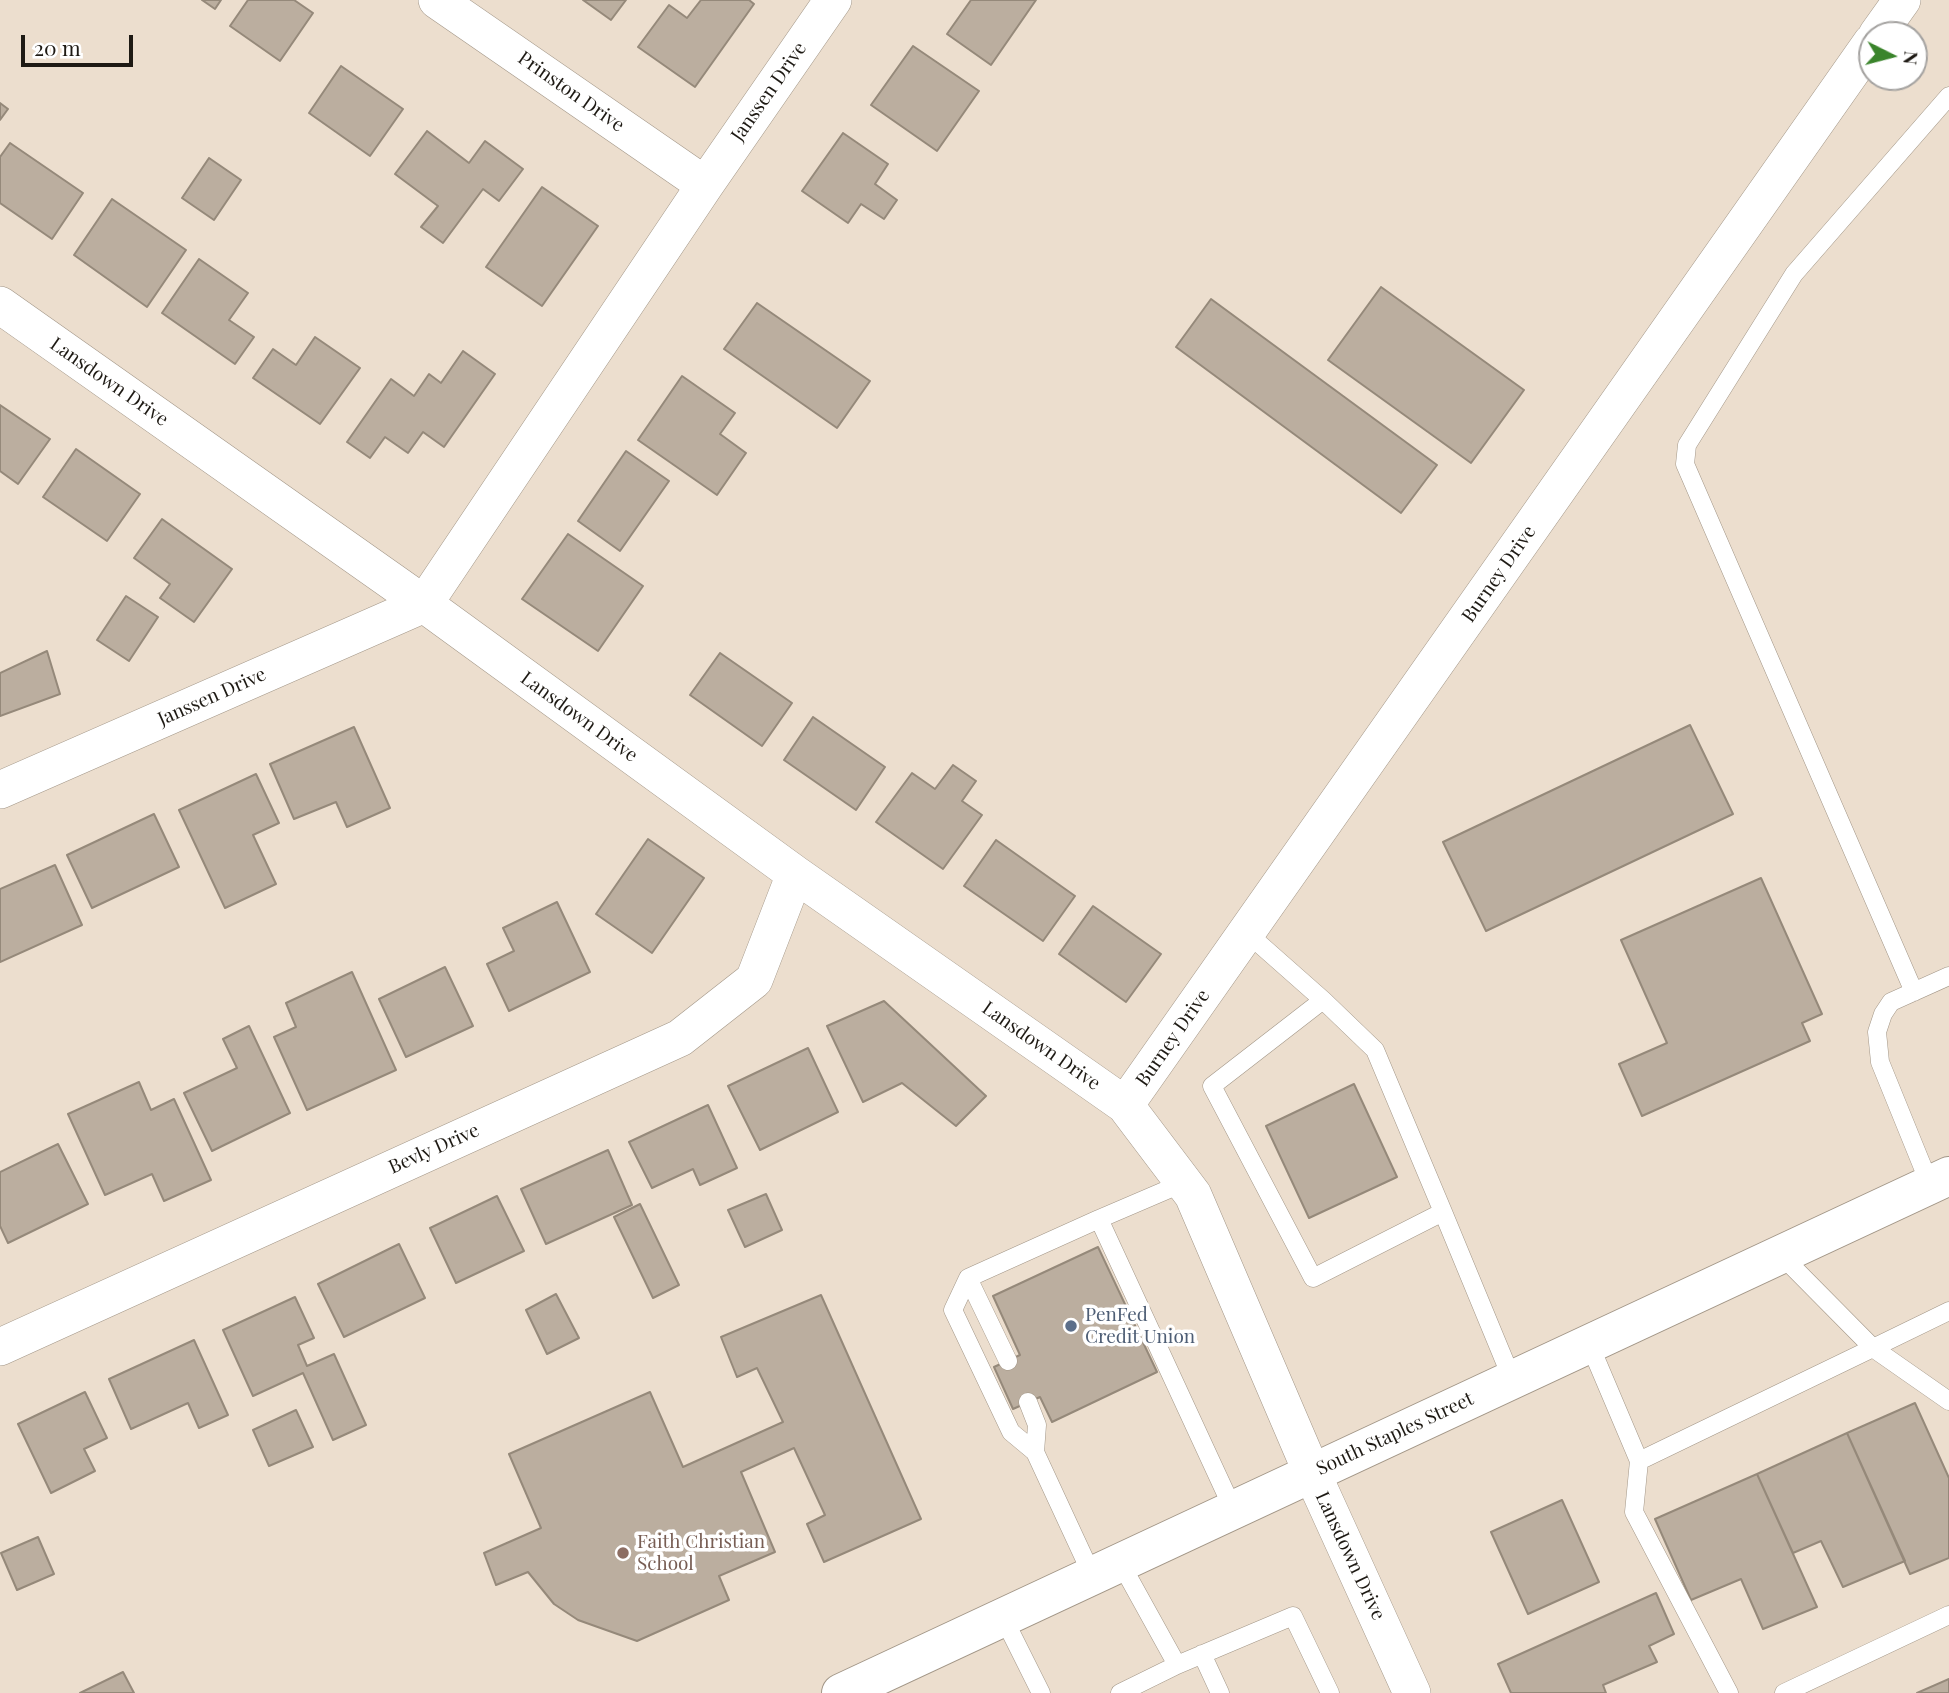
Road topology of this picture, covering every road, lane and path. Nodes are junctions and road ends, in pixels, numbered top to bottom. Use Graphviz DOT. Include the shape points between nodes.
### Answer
graph roads {
  1 [pos="437,0"];
  2 [pos="833,0"];
  3 [pos="1902,0"];
  4 [pos="1887,21"];
  5 [pos="1858,62"];
  6 [pos="1949,96"];
  7 [pos="705,185"];
  8 [pos="0,305"];
  9 [pos="424,604"];
  10 [pos="0,790"];
  11 [pos="795,874"];
  12 [pos="1246,932"];
  13 [pos="1949,976"];
  14 [pos="1914,992"];
  15 [pos="1323,1000"];
  16 [pos="1125,1105"];
  17 [pos="1939,1180"];
  18 [pos="1183,1183"];
  19 [pos="1443,1212"];
  20 [pos="1099,1219"];
  21 [pos="1780,1254"];
  22 [pos="968,1278"];
  23 [pos="1949,1311"];
  24 [pos="1588,1343"];
  25 [pos="0,1347"];
  26 [pos="1873,1348"];
  27 [pos="1008,1361"];
  28 [pos="1512,1379"];
  29 [pos="1028,1402"];
  30 [pos="1949,1402"];
  31 [pos="1035,1452"];
  32 [pos="1639,1461"];
  33 [pos="1312,1473"];
  34 [pos="1233,1509"];
  35 [pos="1106,1569"];
  36 [pos="1949,1615"];
  37 [pos="1003,1617"];
  38 [pos="1202,1654"];
  39 [pos="1177,1665"];
  40 [pos="841,1693"];
  41 [pos="1041,1693"];
  42 [pos="1120,1693"];
  43 [pos="1220,1693"];
  44 [pos="1330,1693"];
  45 [pos="1412,1693"];
  46 [pos="1729,1693"];
  47 [pos="1784,1693"];
  1 -- 7 [label="street, Prinston Drive"];
  2 -- 7 [label="street, Janssen Drive"];
  3 -- 4 [label="street"];
  5 -- 12 [label="street, Burney Drive"];
  6 -- 14 [label="lane" via="1794,274 1687,445 1685,464"];
  7 -- 9 [label="street"];
  8 -- 9 [label="street, Lansdown Drive"];
  9 -- 10 [label="street, Janssen Drive"];
  9 -- 11 [label="street, Lansdown Drive"];
  11 -- 16 [label="street, Lansdown Drive"];
  11 -- 25 [label="street, Bevly Drive" via="754,980 680,1038"];
  12 -- 15 [label="lane"];
  12 -- 16 [label="street, Burney Drive"];
  13 -- 14 [label="lane"];
  14 -- 17 [label="lane" via="1891,1002 1883,1014 1877,1032 1880,1062"];
  15 -- 19 [label="lane" via="1375,1049"];
  15 -- 19 [label="lane" via="1212,1086 1313,1278"];
  16 -- 18 [label="street, Lansdown Drive"];
  17 -- 21 [label="main road, South Staples Street"];
  18 -- 20 [label="lane"];
  18 -- 33 [label="street, Lansdown Drive"];
  19 -- 28 [label="lane"];
  20 -- 22 [label="lane"];
  20 -- 34 [label="lane"];
  21 -- 24 [label="main road, South Staples Street"];
  21 -- 26 [label="lane"];
  22 -- 27 [label="lane"];
  22 -- 31 [label="lane" via="953,1310 1012,1432"];
  23 -- 26 [label="lane"];
  24 -- 28 [label="main road, South Staples Street"];
  24 -- 32 [label="lane"];
  26 -- 30 [label="lane"];
  26 -- 32 [label="lane"];
  28 -- 33 [label="main road, South Staples Street"];
  29 -- 31 [label="lane" via="1037,1424"];
  31 -- 35 [label="lane"];
  32 -- 46 [label="lane" via="1634,1512"];
  33 -- 34 [label="main road, South Staples Street"];
  33 -- 45 [label="street, Lansdown Drive"];
  34 -- 35 [label="main road, South Staples Street"];
  35 -- 37 [label="main road, South Staples Street"];
  35 -- 39 [label="lane"];
  36 -- 47 [label="lane"];
  37 -- 40 [label="main road, South Staples Street"];
  37 -- 41 [label="lane"];
  38 -- 39 [label="lane"];
  38 -- 43 [label="lane"];
  38 -- 44 [label="lane" via="1293,1616"];
  39 -- 42 [label="lane"];
}
